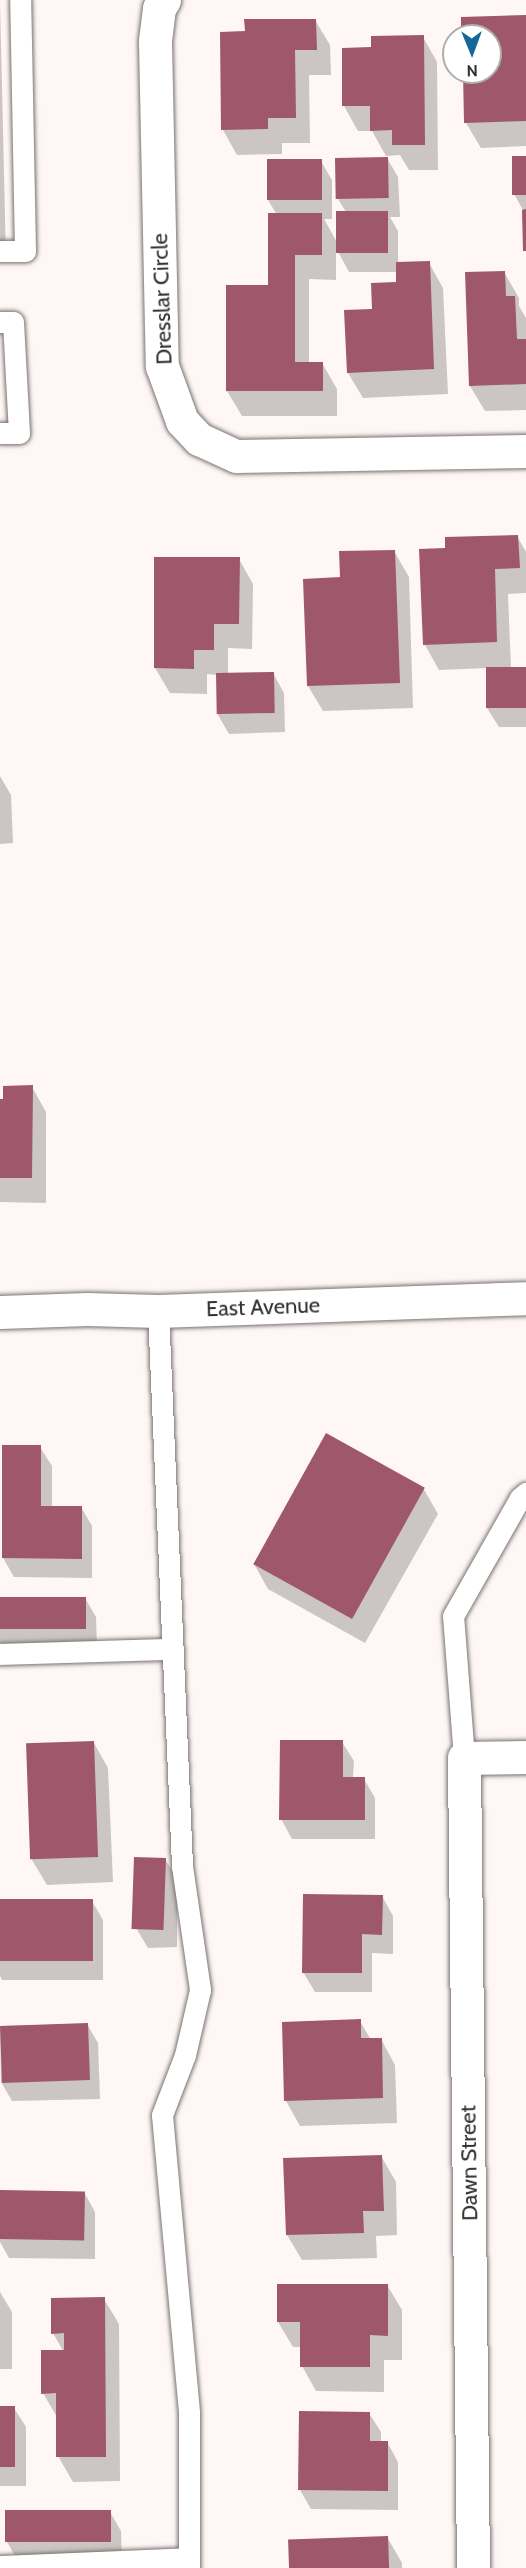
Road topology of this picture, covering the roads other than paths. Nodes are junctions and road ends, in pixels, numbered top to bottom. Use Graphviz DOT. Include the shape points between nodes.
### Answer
graph roads {
  1 [pos="20,0"];
  2 [pos="164,0"];
  3 [pos="0,251"];
  4 [pos="0,322"];
  5 [pos="0,434"];
  6 [pos="526,452"];
  7 [pos="526,1298"];
  8 [pos="158,1311"];
  9 [pos="0,1312"];
  10 [pos="526,1493"];
  11 [pos="172,1649"];
  12 [pos="0,1654"];
  13 [pos="526,1757"];
  14 [pos="464,1758"];
  15 [pos="189,2563"];
  16 [pos="0,2566"];
  17 [pos="473,2568"];
  1 -- 3 [label="lane" via="25,251"];
  2 -- 6 [label="street, Dresslar Circle" via="159,8 155,42 162,366 182,421 199,439 236,456"];
  4 -- 5 [label="lane" via="13,322 19,433"];
  7 -- 8 [label="street, East Avenue"];
  8 -- 9 [label="street, East Avenue"];
  8 -- 11 [label="lane"];
  10 -- 14 [label="lane" via="453,1616"];
  11 -- 12 [label="lane"];
  11 -- 15 [label="lane" via="182,1866 200,1990 185,2055 162,2115 189,2413"];
  13 -- 14 [label="street"];
  14 -- 17 [label="street, Dawn Street"];
  15 -- 16 [label="lane"];
}
